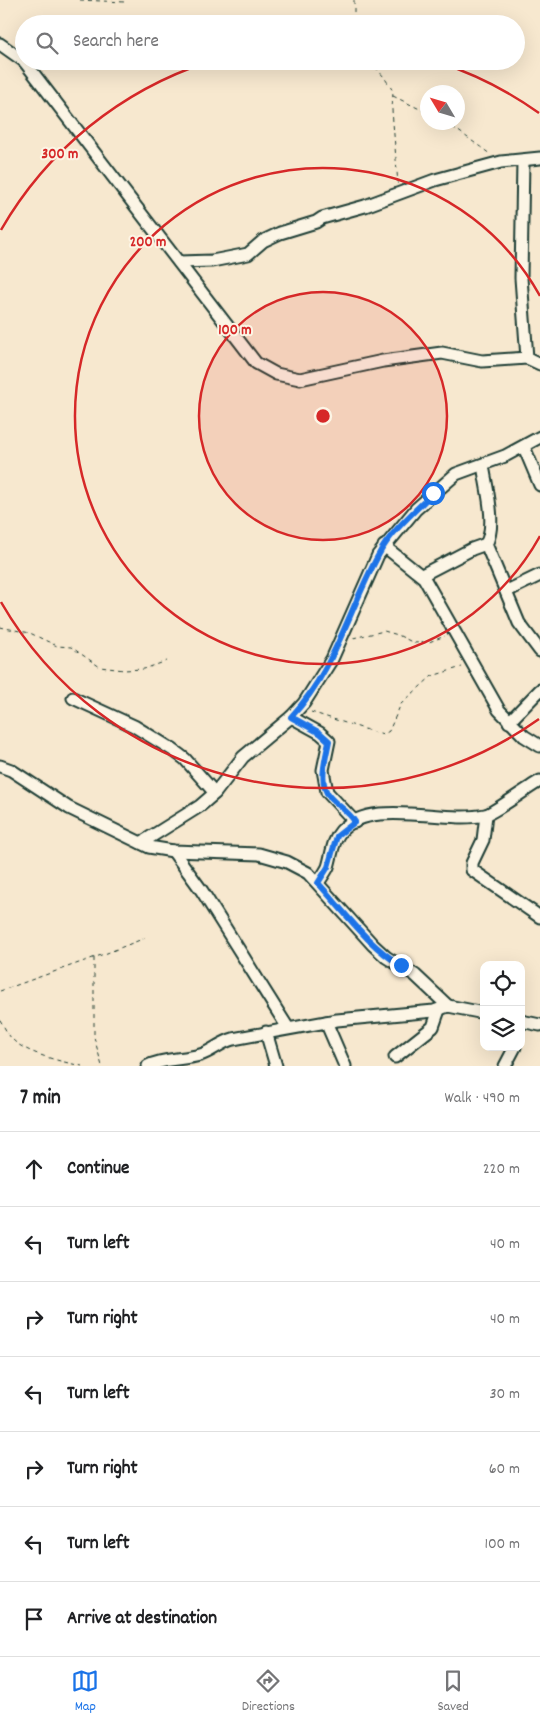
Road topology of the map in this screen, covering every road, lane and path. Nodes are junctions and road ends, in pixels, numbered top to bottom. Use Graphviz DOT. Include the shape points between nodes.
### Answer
graph roads {
  1 [pos="80,0"];
  2 [pos="354,0"];
  3 [pos="125,2"];
  4 [pos="354,15"];
  5 [pos="0,44"];
  6 [pos="15,55"];
  7 [pos="31,70"];
  8 [pos="378,70"];
  9 [pos="393,96"];
  10 [pos="420,109"];
  11 [pos="457,130"];
  12 [pos="540,158"];
  13 [pos="523,161"];
  14 [pos="500,162"];
  15 [pos="399,194"];
  16 [pos="179,262"];
  17 [pos="527,358"];
  18 [pos="540,364"];
  19 [pos="540,437"];
  20 [pos="524,447"];
  21 [pos="483,465"];
  22 [pos="540,485"];
  23 [pos="486,544"];
  24 [pos="384,546"];
  25 [pos="422,575"];
  26 [pos="540,575"];
  27 [pos="506,591"];
  28 [pos="0,627"];
  29 [pos="456,633"];
  30 [pos="340,642"];
  31 [pos="540,651"];
  32 [pos="167,661"];
  33 [pos="474,664"];
  34 [pos="540,690"];
  35 [pos="73,698"];
  36 [pos="294,714"];
  37 [pos="509,722"];
  38 [pos="538,743"];
  39 [pos="0,766"];
  40 [pos="540,781"];
  41 [pos="215,794"];
  42 [pos="486,815"];
  43 [pos="355,822"];
  44 [pos="141,843"];
  45 [pos="173,851"];
  46 [pos="318,883"];
  47 [pos="540,917"];
  48 [pos="145,938"];
  49 [pos="94,957"];
  50 [pos="0,991"];
  51 [pos="444,1008"];
  52 [pos="480,1012"];
  53 [pos="0,1020"];
  54 [pos="326,1022"];
  55 [pos="540,1024"];
  56 [pos="525,1025"];
  57 [pos="288,1028"];
  58 [pos="266,1032"];
  59 [pos="513,1051"];
  60 [pos="395,1057"];
  61 [pos="82,1066"];
  62 [pos="102,1066"];
  63 [pos="148,1066"];
  64 [pos="276,1066"];
  65 [pos="345,1066"];
  66 [pos="505,1066"];
  1 -- 3 [label="path"];
  2 -- 4 [label="path"];
  5 -- 6 [label="street"];
  7 -- 16 [label="street"];
  8 -- 9 [label="path" via="393,90"];
  9 -- 10 [label="path"];
  9 -- 15 [label="path"];
  11 -- 14 [label="path"];
  12 -- 13 [label="street"];
  13 -- 14 [label="street"];
  13 -- 17 [label="street" via="521,278"];
  14 -- 15 [label="street"];
  15 -- 16 [label="street" via="280,233 263,241 248,254"];
  16 -- 17 [label="street" via="256,362 276,374 300,379 383,360 442,353 482,361"];
  17 -- 18 [label="street"];
  19 -- 20 [label="street"];
  20 -- 21 [label="street"];
  20 -- 22 [label="street"];
  21 -- 23 [label="street" via="490,516 490,534"];
  21 -- 24 [label="street" via="456,474 441,486"];
  23 -- 25 [label="street" via="472,548"];
  23 -- 27 [label="street"];
  24 -- 25 [label="street"];
  24 -- 30 [label="street"];
  25 -- 29 [label="street"];
  26 -- 27 [label="street"];
  27 -- 31 [label="street" via="519,623"];
  28 -- 32 [label="path" via="30,633 57,646 71,647 100,667 144,669"];
  29 -- 30 [label="path" via="429,642 414,643 384,631"];
  29 -- 33 [label="street"];
  30 -- 36 [label="street"];
  33 -- 36 [label="path" via="432,676 401,704 389,731 384,734 317,712"];
  33 -- 37 [label="street"];
  34 -- 37 [label="street"];
  35 -- 41 [label="street" via="134,726 173,750"];
  36 -- 41 [label="street" via="243,757"];
  36 -- 43 [label="street" via="329,741 323,770 327,792"];
  37 -- 38 [label="street"];
  39 -- 44 [label="street" via="78,813"];
  40 -- 42 [label="street"];
  41 -- 44 [label="street"];
  42 -- 43 [label="street" via="447,817 386,812"];
  42 -- 47 [label="street" via="483,840 471,868 506,896"];
  43 -- 46 [label="street" via="337,836 328,867"];
  44 -- 45 [label="street"];
  45 -- 46 [label="street" via="259,854 286,862 308,873"];
  45 -- 57 [label="street" via="202,891"];
  46 -- 51 [label="street" via="372,945 415,975"];
  48 -- 49 [label="path"];
  49 -- 50 [label="path"];
  49 -- 62 [label="path" via="92,1021"];
  51 -- 52 [label="street"];
  51 -- 54 [label="street"];
  51 -- 60 [label="street" via="433,1027"];
  53 -- 61 [label="path" via="14,1041 24,1047 58,1061"];
  54 -- 57 [label="street"];
  54 -- 65 [label="street"];
  55 -- 56 [label="street"];
  57 -- 58 [label="street"];
  58 -- 63 [label="street" via="222,1042 202,1054"];
  58 -- 64 [label="street"];
  59 -- 66 [label="street"];
}
